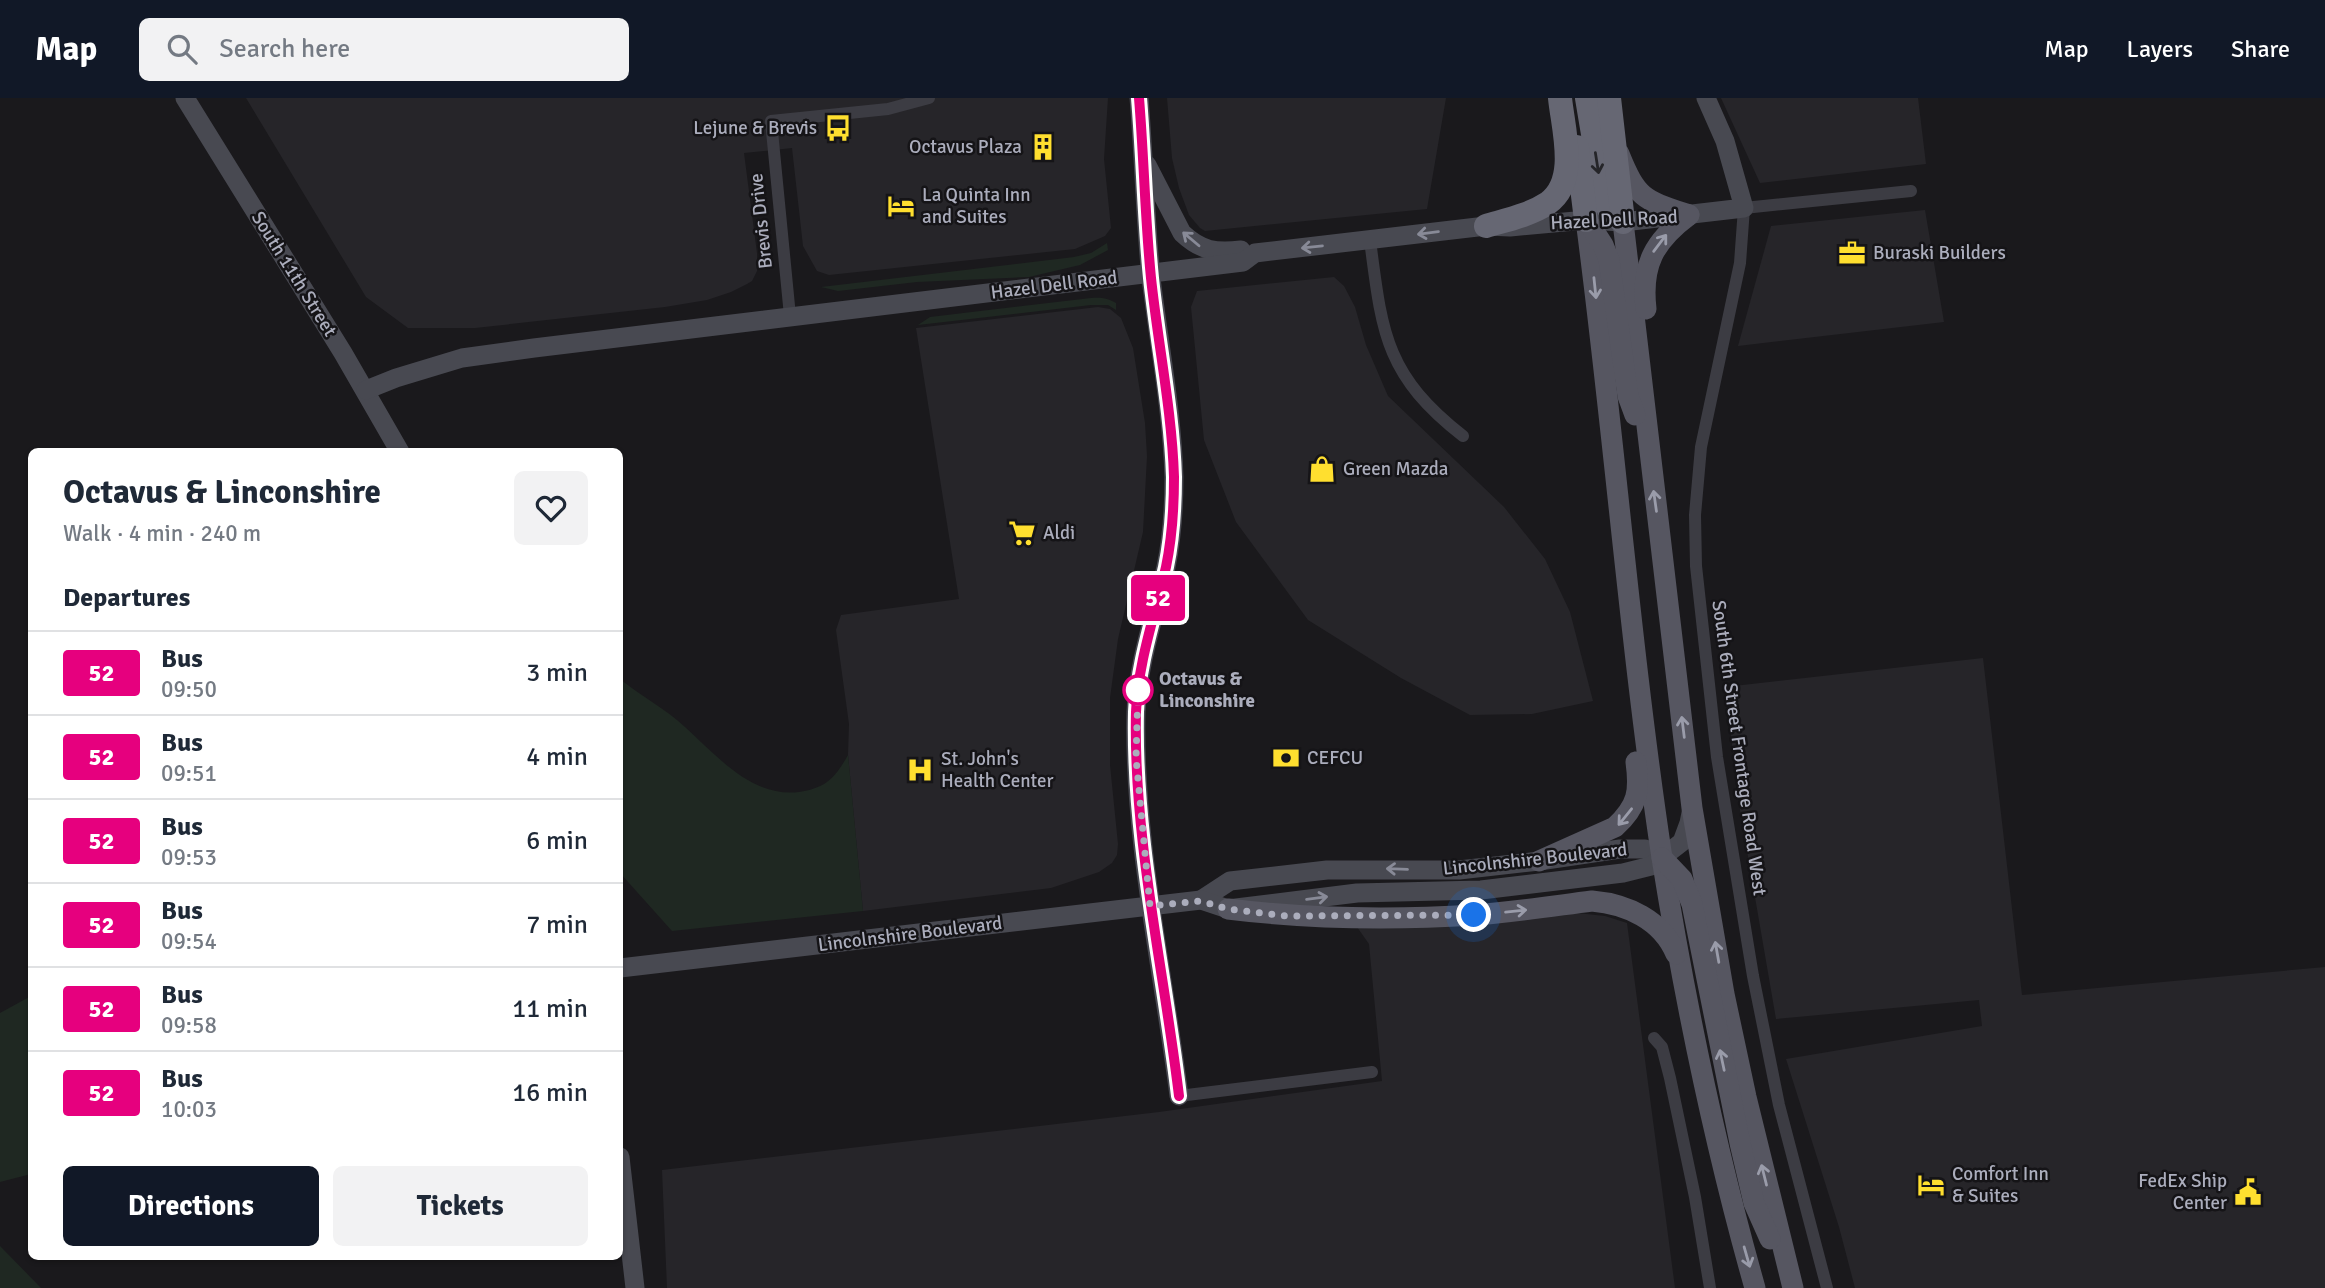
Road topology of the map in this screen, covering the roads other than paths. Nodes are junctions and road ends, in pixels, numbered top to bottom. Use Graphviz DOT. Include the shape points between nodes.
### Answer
graph roads {
  1 [pos="185,98"];
  2 [pos="929,98"];
  3 [pos="1139,98"];
  4 [pos="1560,98"];
  5 [pos="1571,98"];
  6 [pos="1587,98"];
  7 [pos="1609,98"];
  8 [pos="1706,98"];
  9 [pos="1614,140"];
  10 [pos="1144,161"];
  11 [pos="1911,191"];
  12 [pos="1744,208"];
  13 [pos="1689,215"];
  14 [pos="1586,220"];
  15 [pos="1623,222"];
  16 [pos="1486,226"];
  17 [pos="1370,240"];
  18 [pos="1255,253"];
  19 [pos="1151,274"];
  20 [pos="790,316"];
  21 [pos="366,390"];
  22 [pos="1463,436"];
  23 [pos="398,448"];
  24 [pos="1649,454"];
  25 [pos="1616,485"];
  26 [pos="1692,807"];
  27 [pos="1662,858"];
  28 [pos="1538,861"];
  29 [pos="1201,901"];
  30 [pos="1150,906"];
  31 [pos="1228,909"];
  32 [pos="623,968"];
  33 [pos="1683,975"];
  34 [pos="1654,1038"];
  35 [pos="1372,1072"];
  36 [pos="1179,1096"];
  37 [pos="623,1183"];
  38 [pos="635,1288"];
  39 [pos="1710,1288"];
  40 [pos="1755,1288"];
  41 [pos="1793,1288"];
  42 [pos="1827,1288"];
  1 -- 21 [label="street, South 11th Street"];
  2 -- 20 [label="street, Brevis Drive" via="888,109 771,121"];
  3 -- 10 [label="street"];
  4 -- 16 [label="highway" via="1567,159 1561,188 1549,202 1530,212"];
  5 -- 14 [label="highway"];
  6 -- 15 [label="highway, one-way" via="1604,200"];
  7 -- 9 [label="highway"];
  8 -- 12 [label="street" via="1728,150"];
  9 -- 13 [label="main road" via="1641,195"];
  9 -- 15 [label="highway"];
  18 -- 10 [label="street, one-way" via="1210,251 1189,239"];
  10 -- 19 [label="street"];
  11 -- 12 [label="street, Hazel Dell Road"];
  12 -- 13 [label="street, Hazel Dell Road"];
  12 -- 42 [label="street, South 6th Street Frontage Road West" via="1740,263 1701,447 1696,566 1717,757 1753,976 1779,1105"];
  13 -- 15 [label="street, Hazel Dell Road"];
  24 -- 13 [label="main road, one-way" via="1655,393 1646,273 1655,248"];
  14 -- 15 [label="street, Hazel Dell Road"];
  14 -- 16 [label="street, Hazel Dell Road"];
  14 -- 24 [label="main road" via="1609,260 1628,396"];
  14 -- 25 [label="main road, one-way"];
  15 -- 24 [label="main road"];
  16 -- 17 [label="street, Hazel Dell Road, one-way"];
  17 -- 18 [label="street, Hazel Dell Road, one-way"];
  17 -- 22 [label="street" via="1381,315 1394,358 1427,406"];
  18 -- 19 [label="street, Hazel Dell Road" via="1243,262"];
  19 -- 20 [label="street, Hazel Dell Road"];
  19 -- 30 [label="street" via="1174,477 1168,551 1144,651 1136,710"];
  20 -- 21 [label="street, Hazel Dell Road" via="462,358"];
  21 -- 23 [label="street, South 11th Street"];
  26 -- 24 [label="main road, one-way"];
  25 -- 27 [label="main road"];
  25 -- 28 [label="main road, one-way" via="1612,543 1639,785 1635,803 1615,827"];
  26 -- 27 [label="street, Lincolnshire Boulevard" via="1682,842"];
  41 -- 26 [label="main road, one-way" via="1724,994"];
  27 -- 28 [label="street, Lincolnshire Boulevard" via="1646,849 1620,849"];
  31 -- 27 [label="street, Lincolnshire Boulevard, one-way" via="1357,893 1535,884 1623,873 1651,866"];
  27 -- 33 [label="main road"];
  41 -- 27 [label="main road, one-way" via="1754,1203 1692,904 1682,879"];
  28 -- 29 [label="street, Lincolnshire Boulevard, one-way" via="1459,870 1363,868 1280,874 1230,881"];
  29 -- 30 [label="street, Lincolnshire Boulevard"];
  29 -- 31 [label="street, Lincolnshire Boulevard"];
  30 -- 32 [label="street, Lincolnshire Boulevard"];
  30 -- 36 [label="street"];
  31 -- 33 [label="main road, one-way" via="1287,916 1380,917 1474,915 1609,902 1642,915 1663,932"];
  33 -- 40 [label="main road, one-way" via="1732,1206"];
  34 -- 39 [label="street" via="1662,1047 1670,1078"];
  35 -- 36 [label="street"];
  37 -- 38 [label="street"];
}
